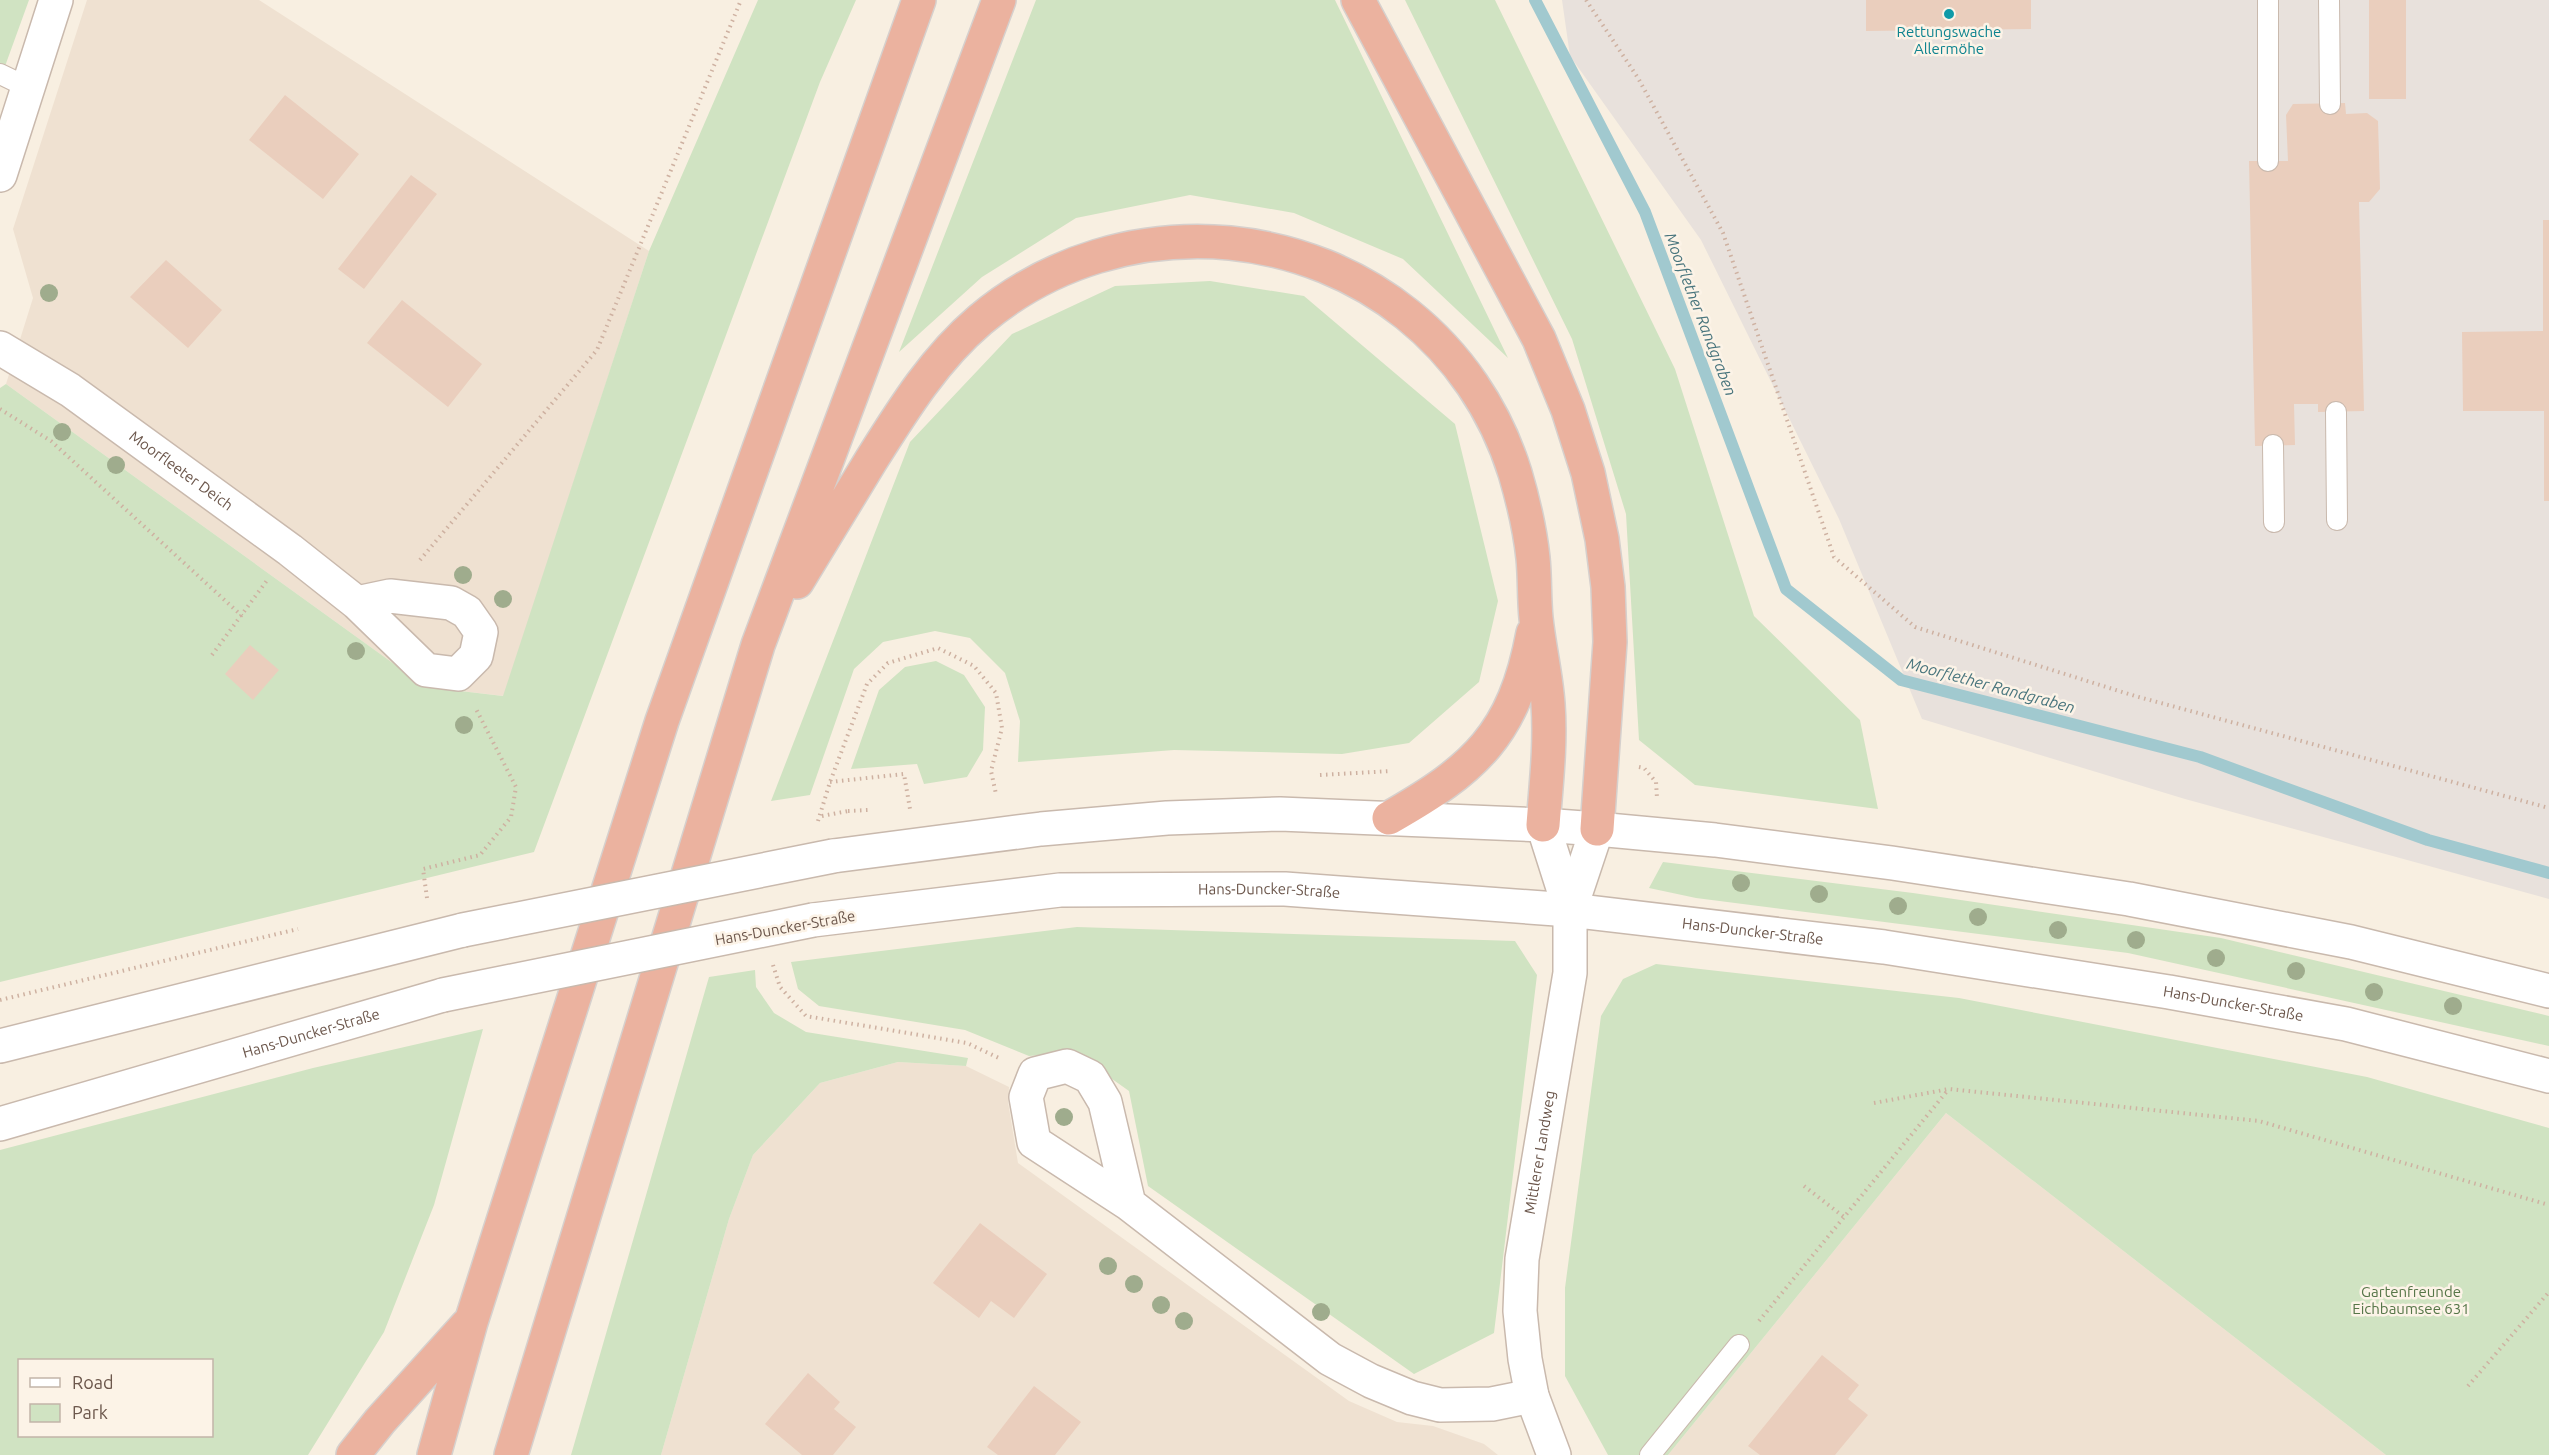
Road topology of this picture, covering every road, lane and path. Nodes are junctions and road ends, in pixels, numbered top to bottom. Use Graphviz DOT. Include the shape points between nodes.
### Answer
graph roads {
  1 [pos="56,0"];
  2 [pos="741,0"];
  3 [pos="919,0"];
  4 [pos="999,0"];
  5 [pos="1358,0"];
  6 [pos="1586,0"];
  7 [pos="2268,0"];
  8 [pos="2329,0"];
  9 [pos="13,80"];
  10 [pos="2330,104"];
  11 [pos="2268,161"];
  12 [pos="0,175"];
  13 [pos="0,348"];
  14 [pos="0,409"];
  15 [pos="2336,412"];
  16 [pos="2273,445"];
  17 [pos="2337,520"];
  18 [pos="2274,522"];
  19 [pos="290,550"];
  20 [pos="390,596"];
  21 [pos="357,603"];
  22 [pos="242,616"];
  23 [pos="1536,617"];
  24 [pos="758,645"];
  25 [pos="212,655"];
  26 [pos="481,717"];
  27 [pos="830,782"];
  28 [pos="2549,808"];
  29 [pos="910,809"];
  30 [pos="1389,819"];
  31 [pos="1543,825"];
  32 [pos="1597,829"];
  33 [pos="437,896"];
  34 [pos="427,898"];
  35 [pos="416,901"];
  36 [pos="1570,910"];
  37 [pos="300,928"];
  38 [pos="2549,991"];
  39 [pos="0,1000"];
  40 [pos="0,1046"];
  41 [pos="2549,1076"];
  42 [pos="1949,1089"];
  43 [pos="1874,1103"];
  44 [pos="0,1124"];
  45 [pos="1804,1186"];
  46 [pos="1129,1204"];
  47 [pos="2549,1205"];
  48 [pos="1844,1217"];
  49 [pos="2549,1292"];
  50 [pos="471,1322"];
  51 [pos="1739,1345"];
  52 [pos="2468,1386"];
  53 [pos="1532,1396"];
  54 [pos="353,1455"];
  55 [pos="435,1455"];
  56 [pos="512,1455"];
  57 [pos="1554,1455"];
  58 [pos="1650,1455"];
  1 -- 9 [label="street"];
  2 -- 20 [label="path" via="597,351"];
  3 -- 50 [label="highway" via="662,721"];
  4 -- 24 [label="highway"];
  5 -- 32 [label="highway" via="1539,339 1588,473 1602,539 1610,642"];
  6 -- 28 [label="path" via="1638,78 1723,233 1834,557 1914,627 2135,696"];
  7 -- 11 [label="lane"];
  8 -- 10 [label="lane"];
  9 -- 12 [label="street"];
  13 -- 19 [label="street, Moorfleeter Deich" via="70,390"];
  14 -- 22 [label="path" via="51,441"];
  15 -- 17 [label="lane"];
  16 -- 18 [label="lane"];
  19 -- 21 [label="street, Moorfleeter Deich"];
  19 -- 22 [label="path"];
  20 -- 21 [label="street, Moorfleeter Deich"];
  20 -- 21 [label="street, Moorfleeter Deich" via="451,603 467,612 481,632 476,656 458,674 426,670"];
  22 -- 25 [label="path"];
  23 -- 24 [label="highway" via="1533,557 1514,472 1486,405 1440,343 1385,296 1322,264 1250,245 1170,242 1100,254 1040,279 981,319 954,344 899,415"];
  23 -- 30 [label="highway" via="1519,688 1495,737 1450,780"];
  23 -- 31 [label="highway" via="1549,722"];
  24 -- 56 [label="highway"];
  26 -- 34 [label="path" via="516,787 511,817 480,855 423,869"];
  27 -- 29 [label="path" via="904,774"];
  30 -- 31 [label="street"];
  30 -- 40 [label="street, bridge" via="1280,814 1167,818 833,856 463,930"];
  31 -- 32 [label="street"];
  31 -- 36 [label="street"];
  32 -- 36 [label="street"];
  32 -- 38 [label="street" via="1892,863 2129,899 2351,942"];
  33 -- 34 [label="path"];
  34 -- 35 [label="path"];
  36 -- 41 [label="street, Hans-Duncker-Straße" via="1884,947 2169,992 2346,1024"];
  36 -- 44 [label="street, Hans-Duncker-Straße, bridge" via="1285,889 1060,890 813,920 443,995"];
  36 -- 53 [label="street, Mittlerer Landweg" via="1570,973 1522,1259 1520,1311"];
  37 -- 39 [label="path"];
  42 -- 43 [label="path"];
  42 -- 47 [label="path" via="2259,1121"];
  42 -- 48 [label="path"];
  45 -- 48 [label="path"];
  46 -- 53 [label="street" via="1330,1359 1371,1381 1440,1405 1492,1404"];
  48 -- 51 [label="path"];
  49 -- 52 [label="path"];
  50 -- 54 [label="highway"];
  50 -- 55 [label="highway"];
  51 -- 58 [label="lane"];
  53 -- 57 [label="street, Mittlerer Landweg"];
}
